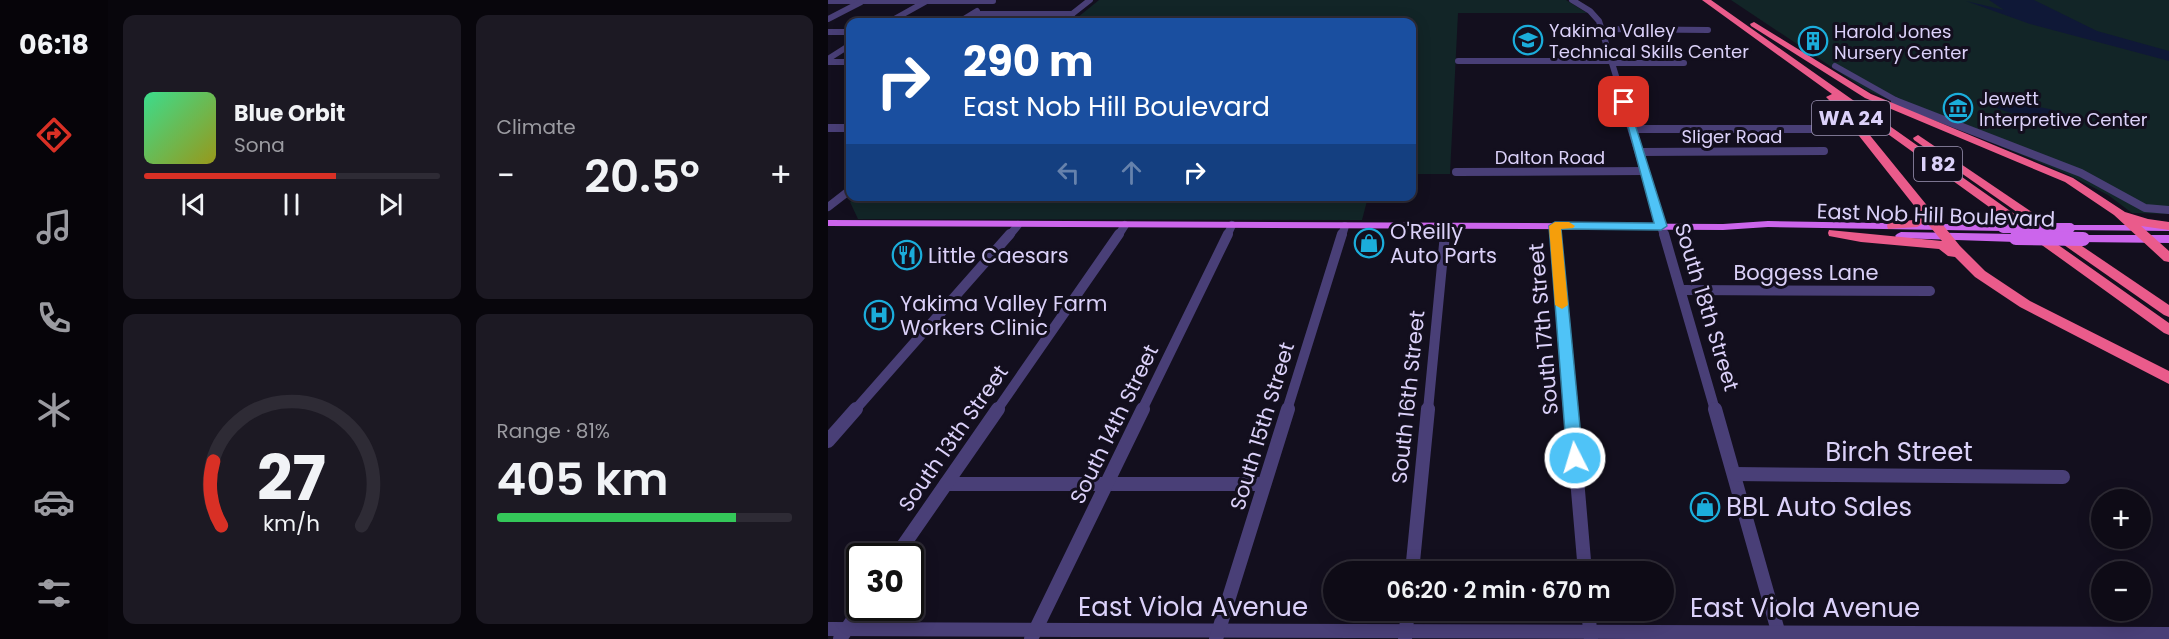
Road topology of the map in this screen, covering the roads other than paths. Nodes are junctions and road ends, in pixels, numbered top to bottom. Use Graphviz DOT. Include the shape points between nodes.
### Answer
graph roads {
  1 [pos="863,0"];
  2 [pos="1090,0"];
  3 [pos="1572,0"];
  4 [pos="1706,0"];
  5 [pos="1719,0"];
  6 [pos="828,1"];
  7 [pos="927,1"];
  8 [pos="994,1"];
  9 [pos="973,14"];
  10 [pos="1072,14"];
  11 [pos="896,18"];
  12 [pos="966,18"];
  13 [pos="1067,18"];
  14 [pos="828,19"];
  15 [pos="1749,25"];
  16 [pos="1602,29"];
  17 [pos="1708,30"];
  18 [pos="828,32"];
  19 [pos="846,32"];
  20 [pos="846,48"];
  21 [pos="828,60"];
  22 [pos="1458,61"];
  23 [pos="846,62"];
  24 [pos="1612,62"];
  25 [pos="1684,63"];
  26 [pos="1835,66"];
  27 [pos="828,128"];
  28 [pos="846,128"];
  29 [pos="1632,129"];
  30 [pos="1827,129"];
  31 [pos="1824,151"];
  32 [pos="1640,152"];
  33 [pos="1645,171"];
  34 [pos="1456,172"];
  35 [pos="846,193"];
  36 [pos="828,207"];
  37 [pos="1922,207"];
  38 [pos="2169,210"];
  39 [pos="2118,212"];
  40 [pos="828,223"];
  41 [pos="1018,225"];
  42 [pos="1125,225"];
  43 [pos="1232,225"];
  44 [pos="1345,226"];
  45 [pos="1446,226"];
  46 [pos="1555,226"];
  47 [pos="1661,226"];
  48 [pos="1893,226"];
  49 [pos="1724,227"];
  50 [pos="2169,227"];
  51 [pos="2135,228"];
  52 [pos="1834,232"];
  53 [pos="1942,232"];
  54 [pos="2148,239"];
  55 [pos="2169,239"];
  56 [pos="2169,258"];
  57 [pos="1980,274"];
  58 [pos="1681,290"];
  59 [pos="1930,291"];
  60 [pos="2169,312"];
  61 [pos="2169,330"];
  62 [pos="2169,378"];
  63 [pos="828,441"];
  64 [pos="1734,474"];
  65 [pos="2064,477"];
  66 [pos="946,484"];
  67 [pos="1106,484"];
  68 [pos="1264,484"];
  69 [pos="905,543"];
  70 [pos="1413,561"];
  71 [pos="1584,561"];
  72 [pos="852,621"];
  73 [pos="828,629"];
  74 [pos="843,634"];
  75 [pos="2169,634"];
  76 [pos="1033,635"];
  77 [pos="1218,635"];
  78 [pos="1405,635"];
  79 [pos="1590,635"];
  80 [pos="1779,636"];
  81 [pos="1965,636"];
  1 -- 6 [label="street"];
  1 -- 7 [label="street"];
  1 -- 14 [label="street"];
  2 -- 10 [label="street"];
  3 -- 16 [label="street, South 18th Street" via="1594,15"];
  4 -- 15 [label="highway, I 82"];
  5 -- 15 [label="highway, I 82"];
  7 -- 8 [label="street"];
  7 -- 11 [label="street"];
  8 -- 9 [label="street"];
  9 -- 10 [label="street"];
  9 -- 12 [label="street"];
  10 -- 13 [label="street"];
  15 -- 37 [label="highway, WA 24" via="1841,106"];
  15 -- 39 [label="highway, WA 24" via="1868,96 2069,180"];
  15 -- 60 [label="highway, I 82"];
  15 -- 61 [label="highway, I 82"];
  16 -- 17 [label="street"];
  16 -- 24 [label="street, South 18th Street"];
  18 -- 19 [label="street"];
  20 -- 21 [label="street"];
  21 -- 23 [label="street"];
  22 -- 24 [label="street"];
  24 -- 25 [label="street"];
  24 -- 29 [label="street, South 18th Street"];
  26 -- 38 [label="street" via="1878,93 2080,173 2145,208"];
  27 -- 28 [label="street"];
  29 -- 30 [label="street"];
  29 -- 32 [label="street, South 18th Street"];
  31 -- 32 [label="street, Sliger Road"];
  32 -- 33 [label="street, South 18th Street"];
  33 -- 34 [label="street, Dalton Road"];
  33 -- 47 [label="street, South 18th Street"];
  35 -- 36 [label="street"];
  37 -- 48 [label="highway" via="1923,218 1917,223"];
  37 -- 53 [label="highway, WA 24"];
  39 -- 50 [label="highway, WA 24"];
  39 -- 51 [label="highway"];
  40 -- 41 [label="main road, East Nob Hill Boulevard"];
  41 -- 42 [label="main road, East Nob Hill Boulevard"];
  41 -- 63 [label="street"];
  42 -- 43 [label="main road, East Nob Hill Boulevard"];
  42 -- 66 [label="street, South 13th Street"];
  43 -- 44 [label="main road, East Nob Hill Boulevard"];
  43 -- 67 [label="street, South 14th Street"];
  44 -- 45 [label="main road, East Nob Hill Boulevard"];
  44 -- 68 [label="street, South 15th Street"];
  45 -- 46 [label="main road, East Nob Hill Boulevard"];
  45 -- 70 [label="street, South 16th Street"];
  46 -- 47 [label="main road, East Nob Hill Boulevard"];
  46 -- 71 [label="street, South 17th Street"];
  47 -- 49 [label="main road, East Nob Hill Boulevard"];
  47 -- 58 [label="street, South 18th Street"];
  48 -- 49 [label="main road, East Nob Hill Boulevard"];
  48 -- 53 [label="main road, East Nob Hill Boulevard"];
  49 -- 52 [label="main road, East Nob Hill Boulevard"];
  50 -- 51 [label="main road, WA 24"];
  51 -- 53 [label="main road, East Nob Hill Boulevard / WA 24, bridge"];
  51 -- 54 [label="highway"];
  52 -- 53 [label="main road, East Nob Hill Boulevard"];
  52 -- 57 [label="highway" via="1944,246"];
  53 -- 54 [label="main road, East Nob Hill Boulevard, bridge" via="2016,238"];
  53 -- 57 [label="highway, WA 24"];
  54 -- 55 [label="main road, East Nob Hill Boulevard"];
  54 -- 56 [label="highway"];
  57 -- 62 [label="highway, WA 24" via="2025,304"];
  58 -- 59 [label="street, Boggess Lane"];
  58 -- 64 [label="street, South 18th Street"];
  64 -- 65 [label="street, Birch Street"];
  64 -- 80 [label="street, South 18th Street"];
  66 -- 67 [label="street"];
  66 -- 69 [label="street, South 13th Street"];
  67 -- 68 [label="street"];
  67 -- 76 [label="street, South 14th Street"];
  68 -- 77 [label="street, South 15th Street"];
  72 -- 74 [label="street"];
  73 -- 74 [label="street, East Viola Avenue"];
  74 -- 76 [label="street, East Viola Avenue"];
  75 -- 81 [label="street, East Viola Avenue"];
  76 -- 77 [label="street, East Viola Avenue"];
  77 -- 78 [label="street, East Viola Avenue"];
  78 -- 79 [label="street, East Viola Avenue"];
  79 -- 80 [label="street, East Viola Avenue"];
  80 -- 81 [label="street, East Viola Avenue"];
}
